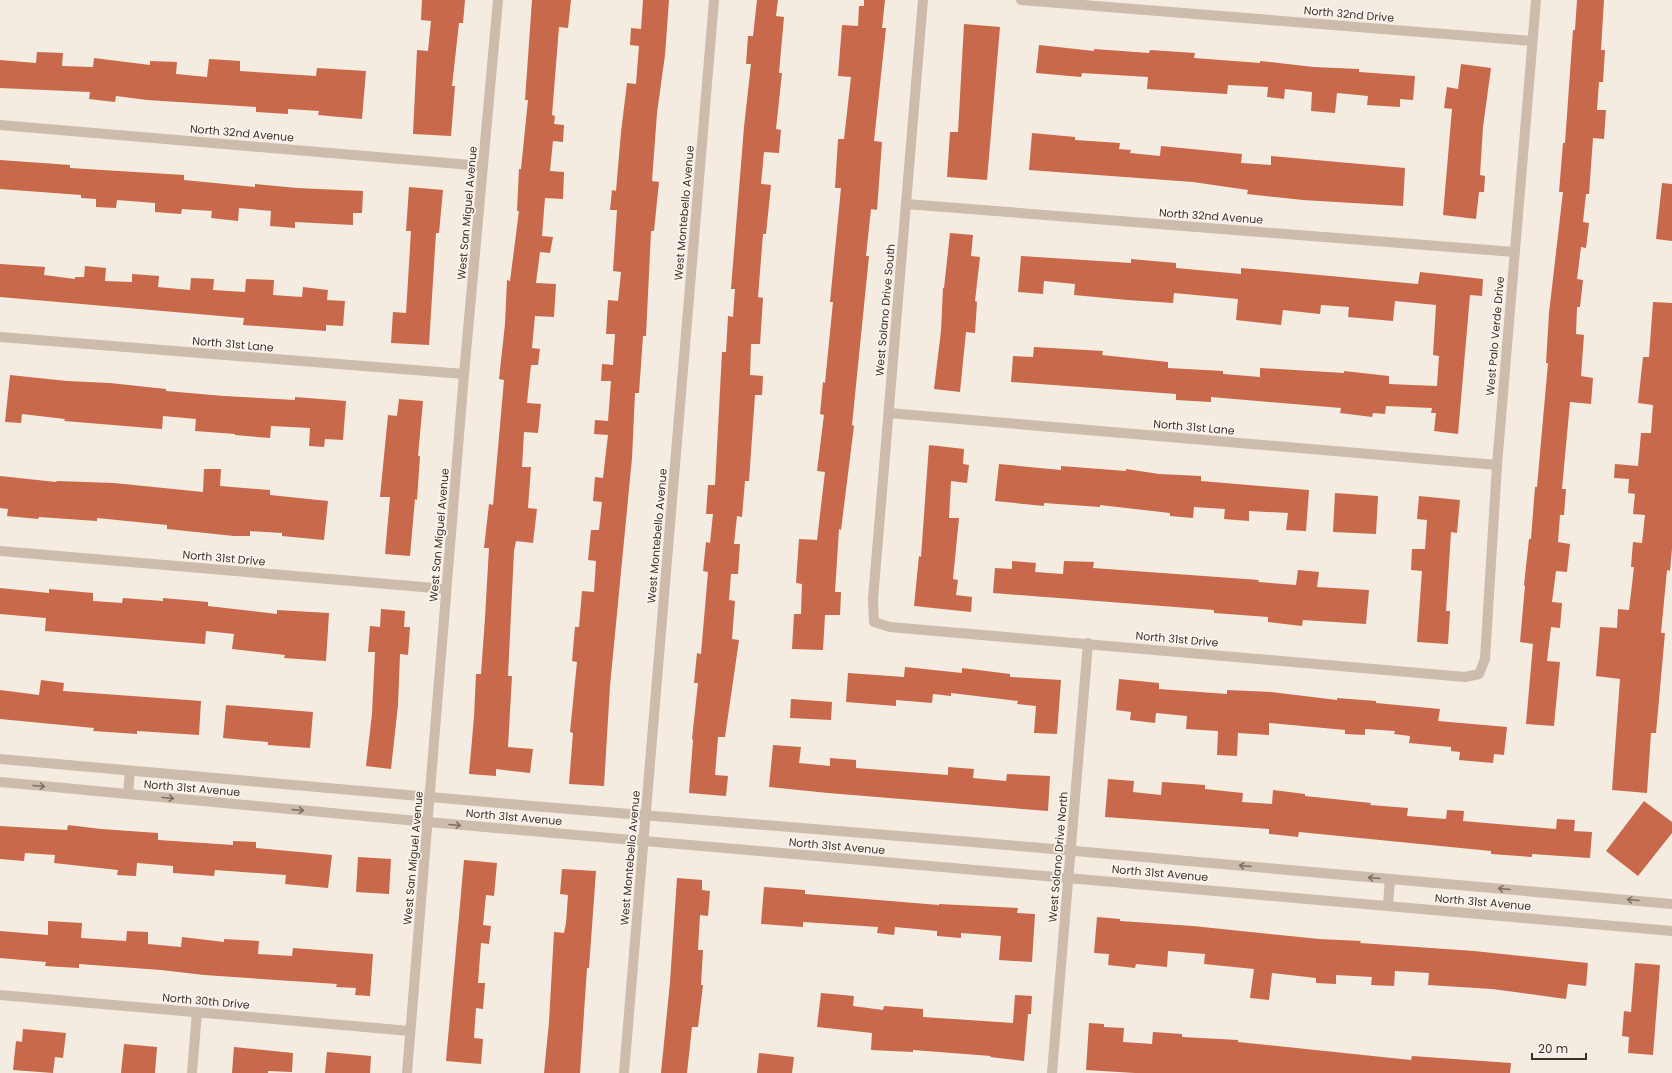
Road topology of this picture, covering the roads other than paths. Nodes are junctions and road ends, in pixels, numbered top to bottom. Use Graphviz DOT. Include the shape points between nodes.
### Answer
graph roads {
  1 [pos="498,0"];
  2 [pos="714,0"];
  3 [pos="923,0"];
  4 [pos="1021,0"];
  5 [pos="1536,0"];
  6 [pos="1532,41"];
  7 [pos="0,125"];
  8 [pos="483,166"];
  9 [pos="906,204"];
  10 [pos="1514,252"];
  11 [pos="0,337"];
  12 [pos="464,374"];
  13 [pos="889,413"];
  14 [pos="1497,465"];
  15 [pos="0,551"];
  16 [pos="446,589"];
  17 [pos="874,622"];
  18 [pos="1088,643"];
  19 [pos="1479,674"];
  20 [pos="0,759"];
  21 [pos="130,771"];
  22 [pos="0,782"];
  23 [pos="128,794"];
  24 [pos="430,797"];
  25 [pos="646,815"];
  26 [pos="428,822"];
  27 [pos="644,841"];
  28 [pos="1071,850"];
  29 [pos="1068,878"];
  30 [pos="1390,879"];
  31 [pos="1672,904"];
  32 [pos="1388,905"];
  33 [pos="1672,931"];
  34 [pos="0,995"];
  35 [pos="197,1012"];
  36 [pos="410,1031"];
  37 [pos="192,1073"];
  38 [pos="407,1073"];
  39 [pos="624,1073"];
  40 [pos="1052,1073"];
  1 -- 8 [label="street, West San Miguel Avenue"];
  2 -- 25 [label="street, West Montebello Avenue"];
  3 -- 9 [label="street, West Solano Drive South"];
  4 -- 6 [label="street, North 32nd Drive"];
  5 -- 6 [label="street, West Palo Verde Drive"];
  6 -- 10 [label="street, West Palo Verde Drive"];
  7 -- 8 [label="street, North 32nd Avenue"];
  8 -- 12 [label="street, West San Miguel Avenue"];
  9 -- 10 [label="street, North 32nd Avenue"];
  9 -- 13 [label="street, West Solano Drive South"];
  10 -- 14 [label="street, West Palo Verde Drive"];
  11 -- 12 [label="street, North 31st Lane"];
  12 -- 16 [label="street, West San Miguel Avenue"];
  13 -- 14 [label="street, North 31st Lane"];
  13 -- 17 [label="street, West Solano Drive South" via="873,599"];
  14 -- 19 [label="street, West Palo Verde Drive" via="1485,659"];
  15 -- 16 [label="street, North 31st Drive"];
  16 -- 24 [label="street, West San Miguel Avenue"];
  17 -- 18 [label="street, North 31st Drive" via="890,627"];
  18 -- 19 [label="street, North 31st Drive" via="1465,677"];
  18 -- 28 [label="street, West Solano Drive North"];
  20 -- 21 [label="street, North 31st Avenue"];
  21 -- 23 [label="street"];
  21 -- 24 [label="street, North 31st Avenue"];
  22 -- 23 [label="street, North 31st Avenue, one-way"];
  23 -- 26 [label="street, North 31st Avenue, one-way"];
  24 -- 25 [label="street, North 31st Avenue"];
  24 -- 26 [label="street, West San Miguel Avenue"];
  25 -- 27 [label="street, West Montebello Avenue"];
  25 -- 28 [label="street, North 31st Avenue"];
  26 -- 27 [label="street, North 31st Avenue, one-way"];
  26 -- 36 [label="street, West San Miguel Avenue"];
  27 -- 29 [label="street, North 31st Avenue"];
  27 -- 39 [label="street, West Montebello Avenue"];
  28 -- 29 [label="street, West Solano Drive North"];
  30 -- 28 [label="street, North 31st Avenue, one-way"];
  29 -- 32 [label="street, North 31st Avenue"];
  29 -- 40 [label="street, West Solano Drive North"];
  31 -- 30 [label="street, North 31st Avenue, one-way"];
  30 -- 32 [label="street"];
  32 -- 33 [label="street, North 31st Avenue"];
  34 -- 35 [label="street, North 30th Drive"];
  35 -- 36 [label="street, North 30th Drive"];
  35 -- 37 [label="street"];
  36 -- 38 [label="street, West San Miguel Avenue"];
}
